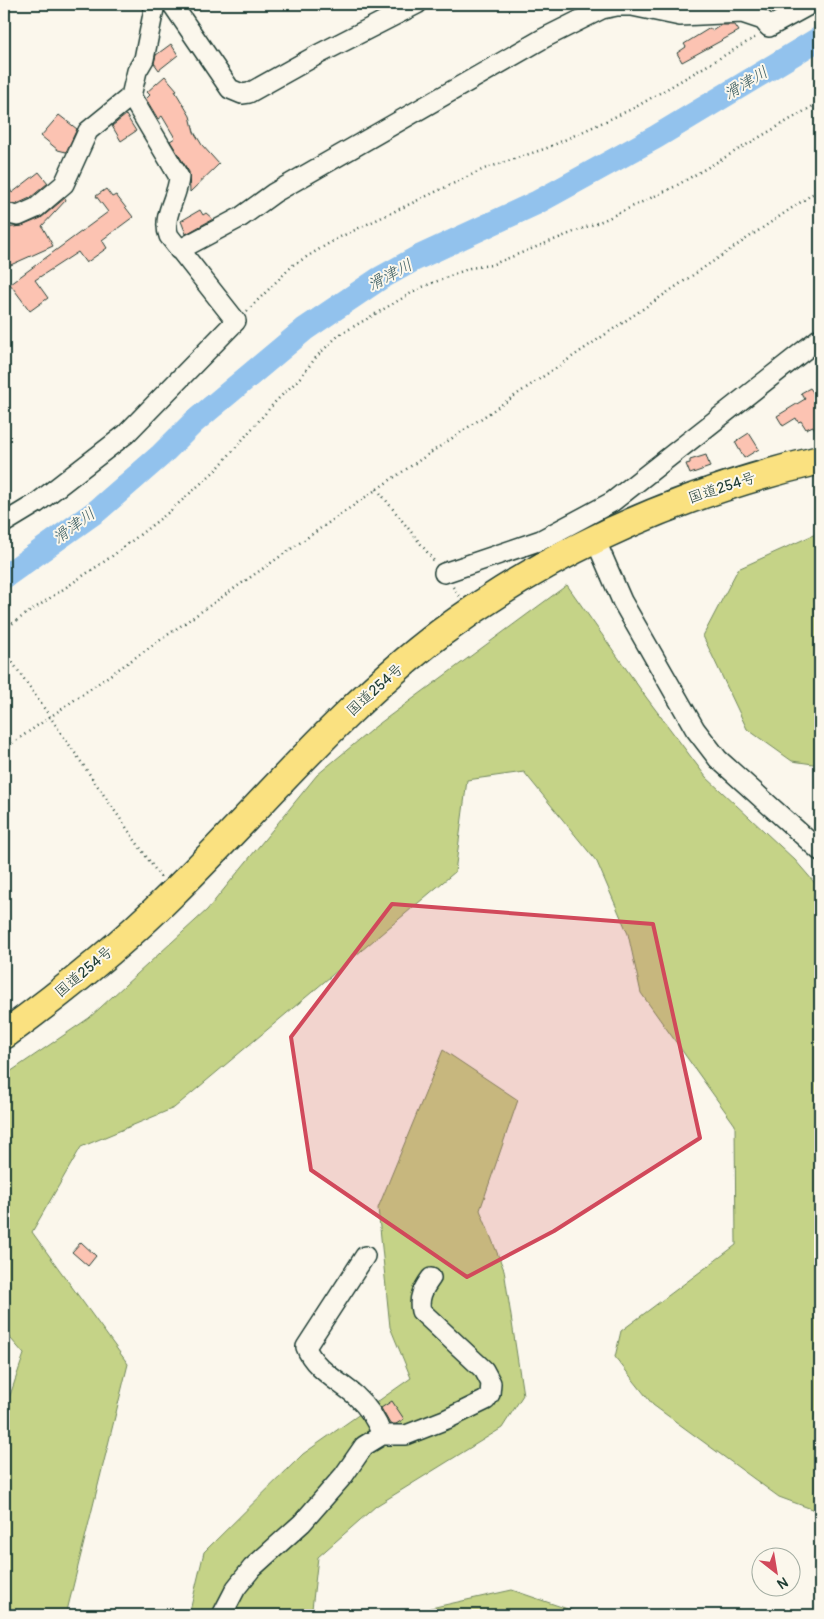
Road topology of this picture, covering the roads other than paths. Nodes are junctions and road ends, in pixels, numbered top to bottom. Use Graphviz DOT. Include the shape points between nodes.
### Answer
graph roads {
  1 [pos="155,4"];
  2 [pos="172,4"];
  3 [pos="417,4"];
  4 [pos="811,4"];
  5 [pos="717,9"];
  6 [pos="131,96"];
  7 [pos="4,217"];
  8 [pos="179,250"];
  9 [pos="820,338"];
  10 [pos="820,460"];
  11 [pos="4,523"];
  12 [pos="595,539"];
  13 [pos="444,573"];
  14 [pos="820,851"];
  15 [pos="4,1035"];
  16 [pos="365,1256"];
  17 [pos="431,1278"];
  18 [pos="382,1435"];
  19 [pos="222,1615"];
  1 -- 6 [label="street" via="144,59 137,71"];
  2 -- 3 [label="street" via="230,89 242,94"];
  4 -- 5 [label="street" via="769,27 763,20"];
  5 -- 8 [label="street" via="680,16 632,6 602,9 544,38 274,193 242,217"];
  6 -- 7 [label="street" via="88,131 64,184 36,208 18,216 9,214"];
  6 -- 8 [label="street" via="179,177 166,228"];
  8 -- 11 [label="street" via="236,321 126,434 37,503"];
  9 -- 13 [label="street" via="612,502 541,540"];
  10 -- 12 [label="highway, 国道254号" via="701,494"];
  12 -- 14 [label="street" via="622,600 695,730 718,759"];
  12 -- 15 [label="highway, 国道254号" via="470,612 412,657 336,725 172,894 84,974"];
  16 -- 18 [label="street" via="306,1347 312,1359 358,1398 377,1422"];
  17 -- 18 [label="street" via="419,1302 421,1311 484,1370 491,1383 490,1394 486,1400 406,1435"];
  18 -- 19 [label="street" via="364,1446 344,1475 302,1523 252,1568 236,1588"];
}
